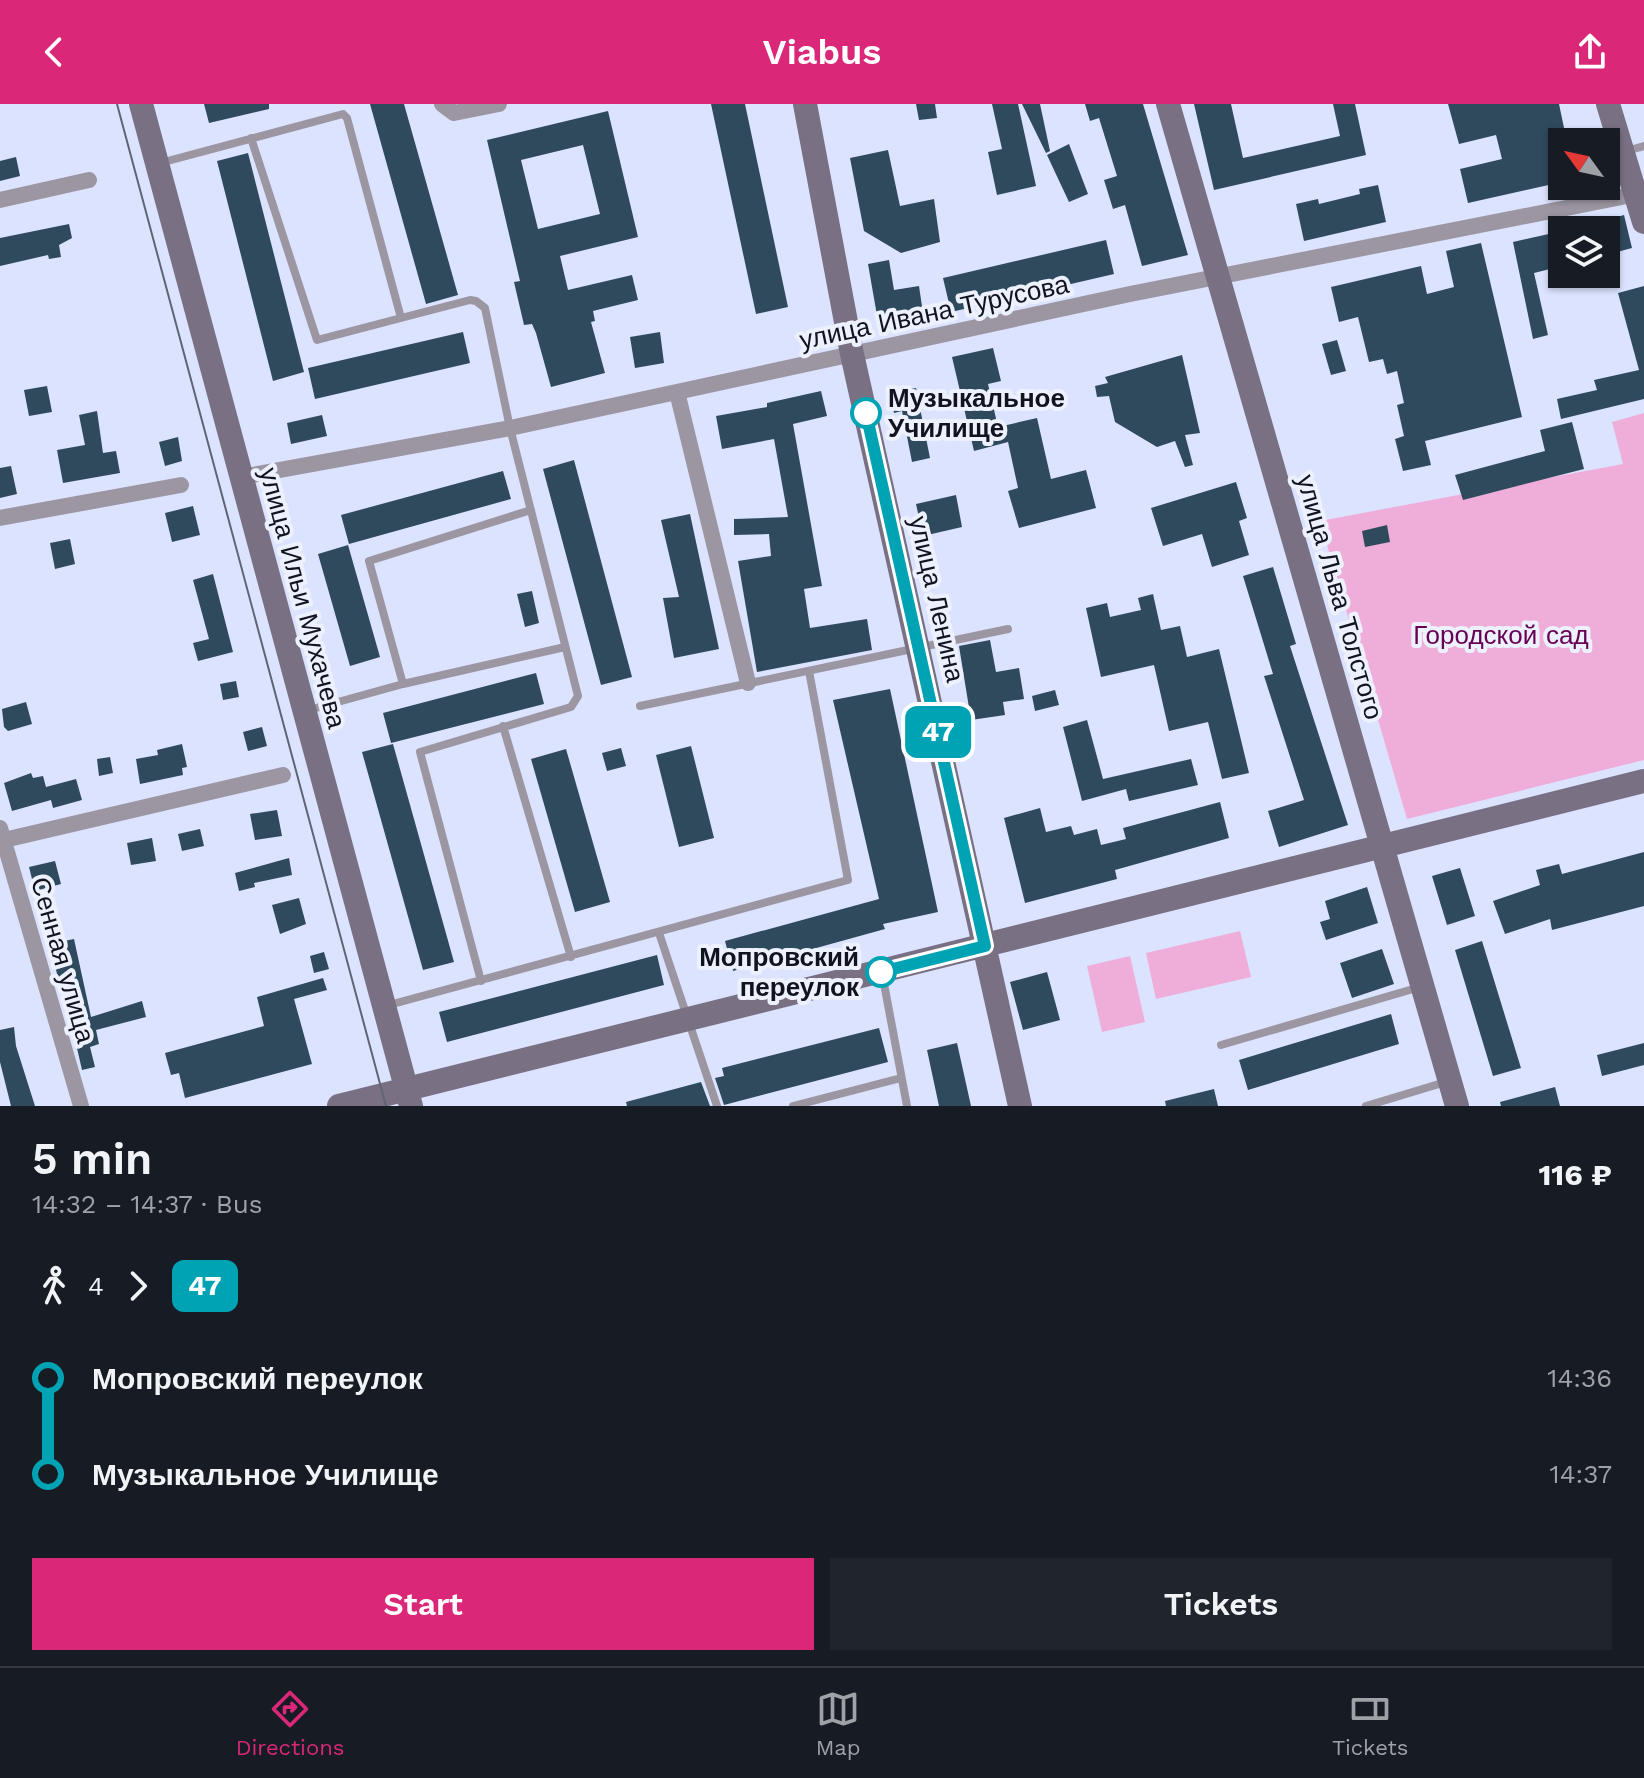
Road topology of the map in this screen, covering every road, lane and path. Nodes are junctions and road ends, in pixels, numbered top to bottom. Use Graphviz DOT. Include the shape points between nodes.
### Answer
graph roads {
  1 [pos="141,104"];
  2 [pos="442,104"];
  3 [pos="499,104"];
  4 [pos="805,104"];
  5 [pos="1168,104"];
  6 [pos="1608,104"];
  7 [pos="251,138"];
  8 [pos="1634,149"];
  9 [pos="158,164"];
  10 [pos="89,180"];
  11 [pos="1637,194"];
  12 [pos="0,200"];
  13 [pos="1644,222"];
  14 [pos="1215,278"];
  15 [pos="401,318"];
  16 [pos="852,354"];
  17 [pos="677,392"];
  18 [pos="510,428"];
  19 [pos="241,477"];
  20 [pos="181,485"];
  21 [pos="531,510"];
  22 [pos="0,518"];
  23 [pos="1008,629"];
  24 [pos="565,647"];
  25 [pos="920,648"];
  26 [pos="809,671"];
  27 [pos="748,683"];
  28 [pos="403,684"];
  29 [pos="640,706"];
  30 [pos="304,712"];
  31 [pos="503,726"];
  32 [pos="283,775"];
  33 [pos="1644,781"];
  34 [pos="1,837"];
  35 [pos="1382,847"];
  36 [pos="659,933"];
  37 [pos="985,946"];
  38 [pos="571,957"];
  39 [pos="882,972"];
  40 [pos="481,981"];
  41 [pos="1422,986"];
  42 [pos="384,1006"];
  43 [pos="689,1019"];
  44 [pos="1221,1045"];
  45 [pos="901,1078"];
  46 [pos="1450,1080"];
  47 [pos="409,1098"];
  48 [pos="81,1106"];
  49 [pos="339,1106"];
  50 [pos="717,1106"];
  51 [pos="793,1106"];
  52 [pos="907,1106"];
  53 [pos="1020,1106"];
  54 [pos="1366,1106"];
  55 [pos="1457,1106"];
  1 -- 9 [label="street, улица Ильи Мухачева"];
  2 -- 3 [label="street" via="454,113"];
  4 -- 16 [label="street, улица Ленина"];
  5 -- 14 [label="street, улица Льва Толстого"];
  6 -- 8 [label="street"];
  7 -- 9 [label="lane"];
  7 -- 15 [label="lane" via="317,340"];
  7 -- 15 [label="lane" via="336,114 347,118"];
  8 -- 11 [label="street"];
  9 -- 19 [label="street, улица Ильи Мухачева"];
  10 -- 12 [label="street"];
  11 -- 13 [label="street"];
  11 -- 14 [label="street, улица Ивана Турусова"];
  14 -- 16 [label="street, улица Ивана Турусова"];
  14 -- 35 [label="street, улица Льва Толстого"];
  15 -- 18 [label="lane" via="470,300 481,303"];
  16 -- 17 [label="street, улица Ивана Турусова"];
  16 -- 25 [label="street, улица Ленина"];
  17 -- 18 [label="street, улица Ивана Турусова"];
  17 -- 27 [label="street"];
  18 -- 19 [label="street, улица Ивана Турусова"];
  18 -- 21 [label="lane"];
  19 -- 30 [label="street, улица Ильи Мухачева"];
  20 -- 22 [label="street"];
  21 -- 24 [label="lane"];
  21 -- 28 [label="lane" via="369,561"];
  23 -- 25 [label="lane"];
  24 -- 28 [label="lane"];
  24 -- 31 [label="lane" via="576,702"];
  25 -- 26 [label="lane"];
  25 -- 37 [label="street, улица Ленина"];
  26 -- 27 [label="lane"];
  26 -- 36 [label="lane" via="848,880"];
  27 -- 29 [label="lane"];
  28 -- 30 [label="lane"];
  30 -- 42 [label="street, улица Ильи Мухачева"];
  31 -- 38 [label="lane"];
  31 -- 40 [label="lane" via="420,752"];
  32 -- 34 [label="street"];
  33 -- 35 [label="street"];
  34 -- 48 [label="street, Сенная улица"];
  35 -- 37 [label="street"];
  35 -- 41 [label="street, улица Льва Толстого"];
  36 -- 38 [label="lane"];
  36 -- 43 [label="lane"];
  37 -- 39 [label="street"];
  37 -- 53 [label="street, улица Ленина"];
  38 -- 40 [label="lane"];
  39 -- 43 [label="street"];
  39 -- 45 [label="lane"];
  40 -- 42 [label="lane"];
  41 -- 44 [label="lane"];
  41 -- 46 [label="street, улица Льва Толстого"];
  42 -- 47 [label="street, улица Ильи Мухачева"];
  43 -- 47 [label="street"];
  43 -- 50 [label="lane"];
  45 -- 51 [label="lane"];
  45 -- 52 [label="lane"];
  46 -- 54 [label="lane"];
  46 -- 55 [label="street, улица Льва Толстого"];
  47 -- 49 [label="street"];
}
